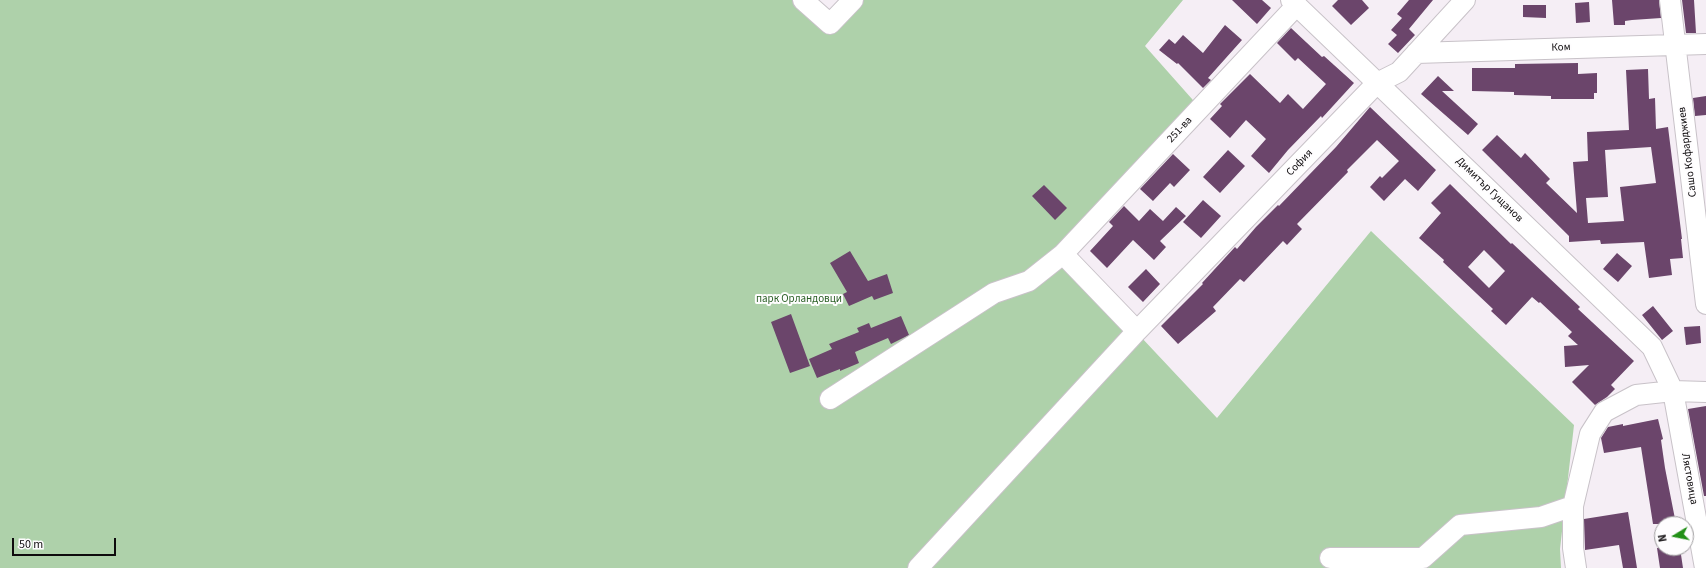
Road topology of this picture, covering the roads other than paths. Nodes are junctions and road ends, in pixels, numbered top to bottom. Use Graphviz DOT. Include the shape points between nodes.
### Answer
graph roads {
  1 [pos="804,0"];
  2 [pos="853,0"];
  3 [pos="1465,0"];
  4 [pos="1670,0"];
  5 [pos="1294,3"];
  6 [pos="1706,44"];
  7 [pos="1675,45"];
  8 [pos="1416,52"];
  9 [pos="1377,83"];
  10 [pos="1063,254"];
  11 [pos="1706,304"];
  12 [pos="1137,331"];
  13 [pos="1673,391"];
  14 [pos="1706,392"];
  15 [pos="830,399"];
  16 [pos="1572,506"];
  17 [pos="1330,558"];
  18 [pos="918,568"];
  19 [pos="1576,568"];
  20 [pos="1705,568"];
  1 -- 2 [label="street" via="830,24"];
  3 -- 8 [label="street, София"];
  4 -- 7 [label="street, Сашо Кофарджиев"];
  5 -- 9 [label="street, Димитър Гущанов"];
  5 -- 10 [label="street, 251-ва"];
  6 -- 7 [label="street, Ком"];
  7 -- 8 [label="street, Ком"];
  7 -- 11 [label="street, Сашо Кофарджиев"];
  8 -- 9 [label="street, София" via="1398,72"];
  9 -- 12 [label="street, София"];
  9 -- 13 [label="street, Димитър Гущанов" via="1652,347"];
  10 -- 12 [label="street"];
  10 -- 15 [label="street, 251-ва" via="1029,281 994,293"];
  12 -- 18 [label="street, София"];
  13 -- 14 [label="street"];
  13 -- 16 [label="street" via="1636,395 1604,412 1590,434"];
  13 -- 20 [label="street, Лястовица"];
  16 -- 17 [label="street" via="1541,517 1460,524 1423,558"];
  16 -- 19 [label="street"];
}
